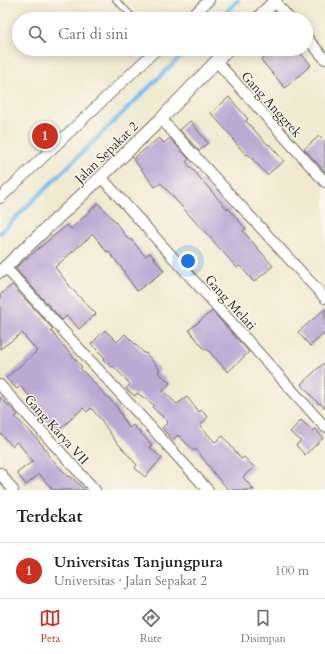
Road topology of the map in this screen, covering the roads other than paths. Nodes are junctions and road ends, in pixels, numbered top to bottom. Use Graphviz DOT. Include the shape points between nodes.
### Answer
graph roads {
  1 [pos="116,0"];
  2 [pos="209,0"];
  3 [pos="276,1"];
  4 [pos="128,12"];
  5 [pos="196,12"];
  6 [pos="265,12"];
  7 [pos="285,12"];
  8 [pos="313,45"];
  9 [pos="150,56"];
  10 [pos="221,56"];
  11 [pos="325,59"];
  12 [pos="216,61"];
  13 [pos="161,119"];
  14 [pos="101,177"];
  15 [pos="325,182"];
  16 [pos="0,198"];
  17 [pos="3,269"];
  18 [pos="325,298"];
  19 [pos="0,385"];
  20 [pos="325,427"];
  21 [pos="0,473"];
  22 [pos="13,490"];
  23 [pos="95,490"];
  24 [pos="208,490"];
  1 -- 4 [label="lane"];
  2 -- 5 [label="street"];
  3 -- 6 [label="street"];
  3 -- 7 [label="street"];
  8 -- 11 [label="street"];
  9 -- 16 [label="street"];
  10 -- 12 [label="street, Jalan Sepakat 2"];
  12 -- 13 [label="street, Jalan Sepakat 2"];
  12 -- 15 [label="street, Gang Anggrek"];
  13 -- 14 [label="street, Jalan Sepakat 2"];
  13 -- 18 [label="street"];
  14 -- 17 [label="street, Jalan Sepakat 2"];
  14 -- 20 [label="street, Gang Melati"];
  17 -- 24 [label="street"];
  19 -- 23 [label="street, Gang Karya VII"];
  21 -- 22 [label="street"];
}
